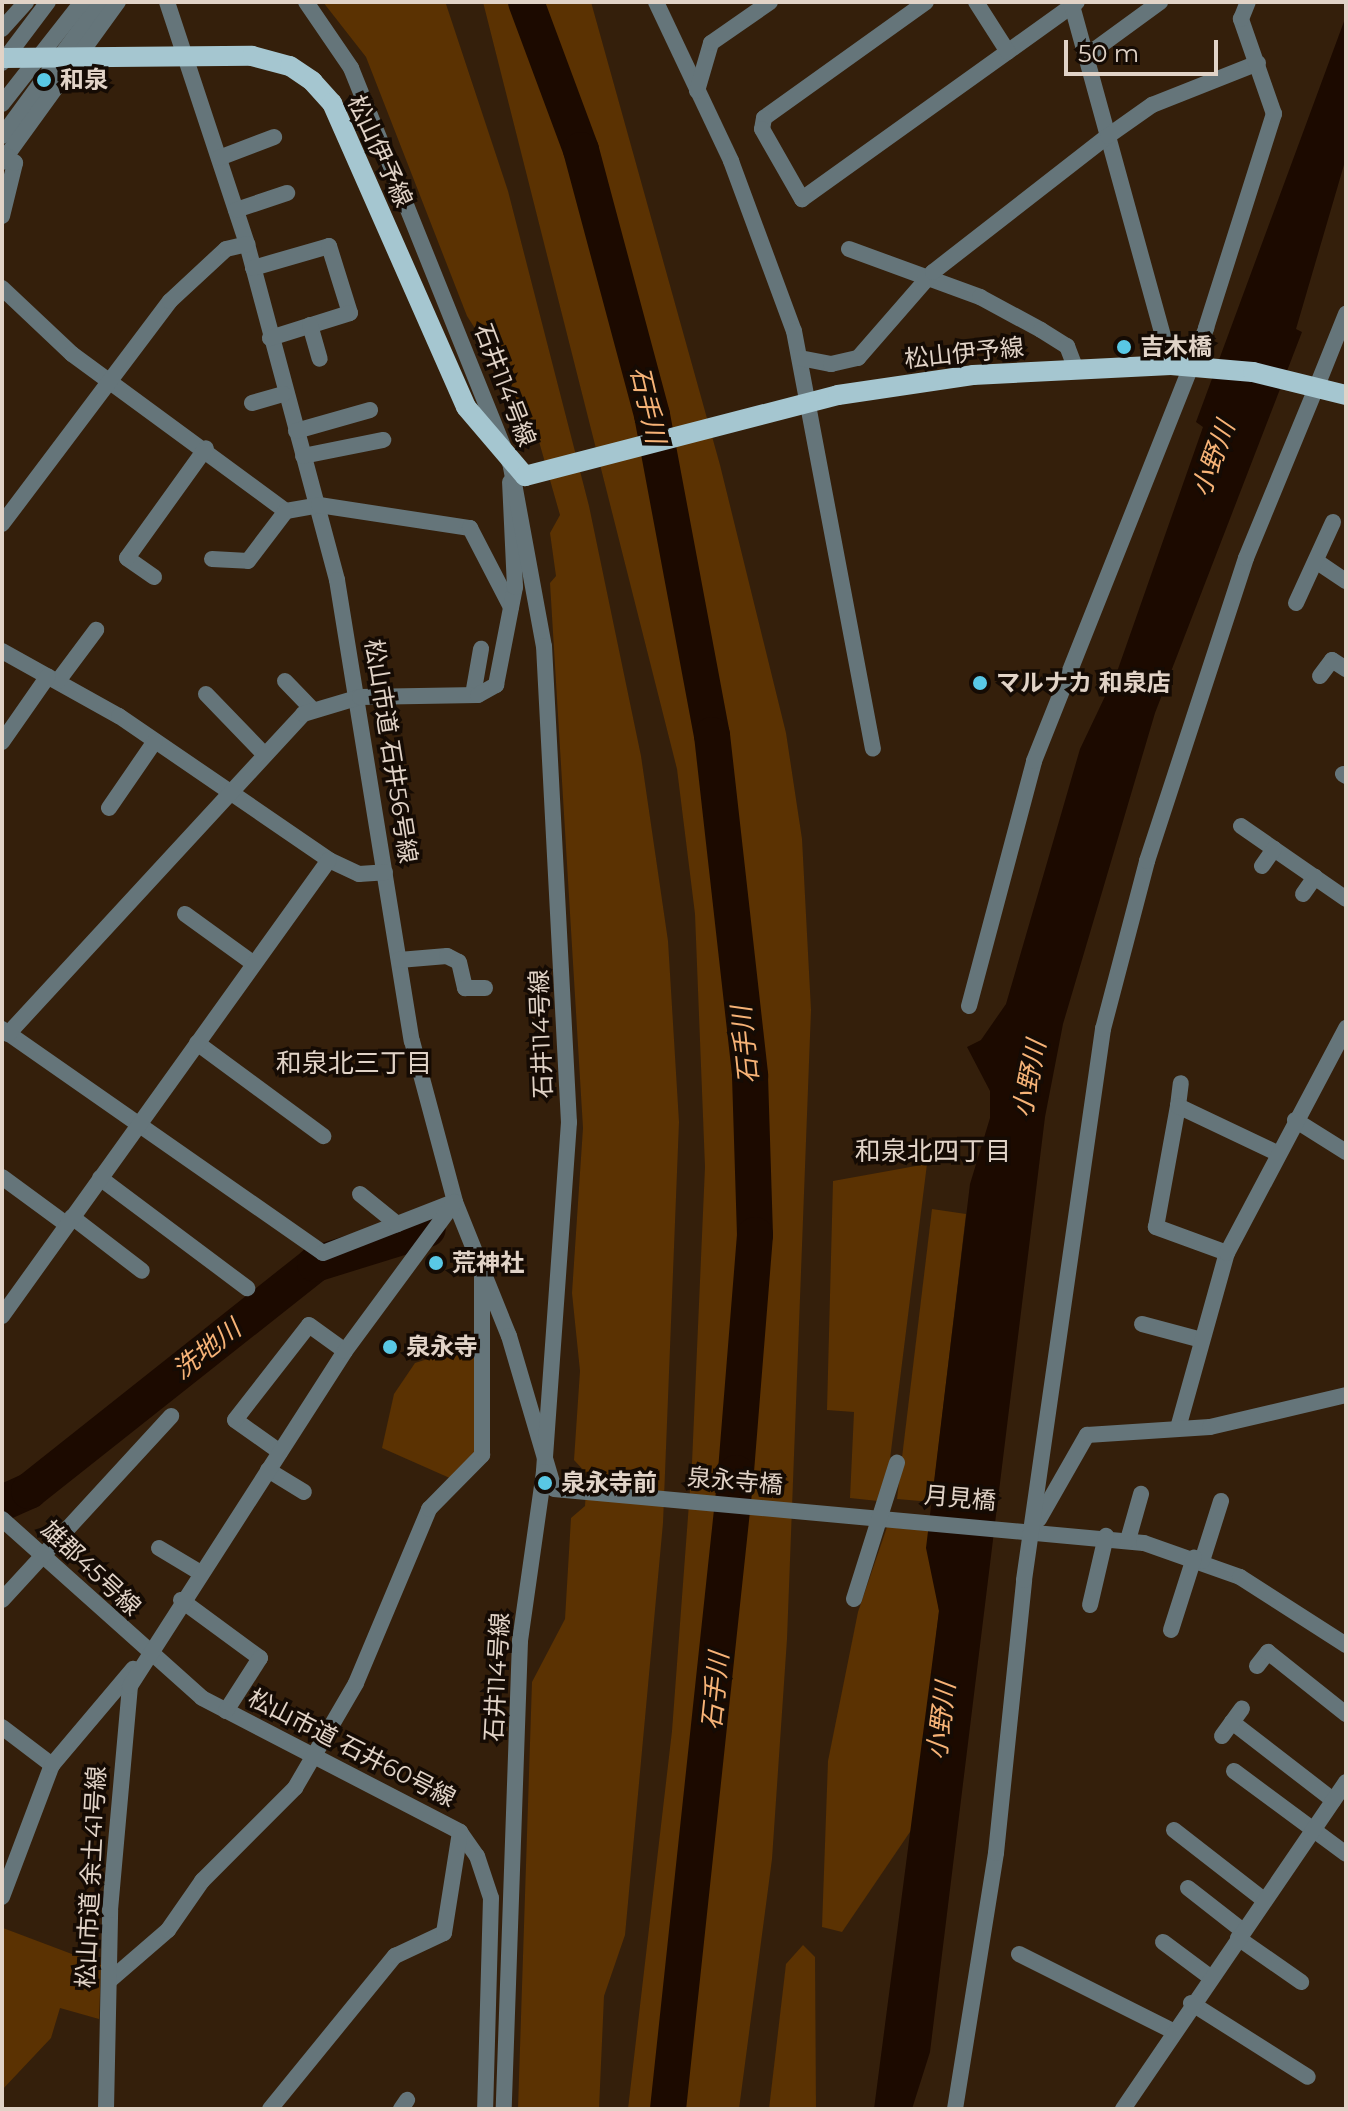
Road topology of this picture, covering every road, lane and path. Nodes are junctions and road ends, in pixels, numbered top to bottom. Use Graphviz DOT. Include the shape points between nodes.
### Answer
graph roads {
  1 [pos="26,2"];
  2 [pos="48,2"];
  3 [pos="82,2"];
  4 [pos="100,2"];
  5 [pos="118,2"];
  6 [pos="167,2"];
  7 [pos="306,2"];
  8 [pos="656,2"];
  9 [pos="770,2"];
  10 [pos="926,2"];
  11 [pos="976,2"];
  12 [pos="1160,2"];
  13 [pos="1248,2"];
  14 [pos="1074,3"];
  15 [pos="2,29"];
  16 [pos="1008,52"];
  17 [pos="183,55"];
  18 [pos="1086,56"];
  19 [pos="78,59"];
  20 [pos="2,60"];
  21 [pos="1258,63"];
  22 [pos="697,91"];
  23 [pos="2,104"];
  24 [pos="2,136"];
  25 [pos="1108,136"];
  26 [pos="274,137"];
  27 [pos="219,158"];
  28 [pos="4,159"];
  29 [pos="287,193"];
  30 [pos="236,210"];
  31 [pos="2,216"];
  32 [pos="247,244"];
  33 [pos="849,249"];
  34 [pos="253,268"];
  35 [pos="924,280"];
  36 [pos="2,288"];
  37 [pos="1346,314"];
  38 [pos="310,325"];
  39 [pos="270,338"];
  40 [pos="800,358"];
  41 [pos="320,359"];
  42 [pos="1186,366"];
  43 [pos="1076,370"];
  44 [pos="108,382"];
  45 [pos="1313,386"];
  46 [pos="284,394"];
  47 [pos="1346,395"];
  48 [pos="252,403"];
  49 [pos="808,405"];
  50 [pos="370,410"];
  51 [pos="296,431"];
  52 [pos="383,440"];
  53 [pos="206,448"];
  54 [pos="303,456"];
  55 [pos="511,467"];
  56 [pos="319,505"];
  57 [pos="286,511"];
  58 [pos="1333,522"];
  59 [pos="2,524"];
  60 [pos="212,559"];
  61 [pos="1316,561"];
  62 [pos="154,577"];
  63 [pos="1346,581"];
  64 [pos="1296,603"];
  65 [pos="511,608"];
  66 [pos="96,630"];
  67 [pos="481,649"];
  68 [pos="2,651"];
  69 [pos="1346,669"];
  70 [pos="1320,676"];
  71 [pos="53,678"];
  72 [pos="285,681"];
  73 [pos="206,694"];
  74 [pos="473,695"];
  75 [pos="360,697"];
  76 [pos="313,710"];
  77 [pos="155,741"];
  78 [pos="2,742"];
  79 [pos="873,749"];
  80 [pos="264,754"];
  81 [pos="226,790"];
  82 [pos="109,808"];
  83 [pos="1241,826"];
  84 [pos="1274,849"];
  85 [pos="329,860"];
  86 [pos="1262,866"];
  87 [pos="385,872"];
  88 [pos="1315,877"];
  89 [pos="1303,894"];
  90 [pos="1346,899"];
  91 [pos="185,914"];
  92 [pos="399,960"];
  93 [pos="254,964"];
  94 [pos="485,988"];
  95 [pos="969,1006"];
  96 [pos="1346,1028"];
  97 [pos="5,1032"];
  98 [pos="197,1043"];
  99 [pos="1181,1083"];
  100 [pos="1178,1106"];
  101 [pos="1295,1120"];
  102 [pos="141,1123"];
  103 [pos="323,1136"];
  104 [pos="1346,1152"];
  105 [pos="1277,1153"];
  106 [pos="2,1177"];
  107 [pos="100,1178"];
  108 [pos="360,1194"];
  109 [pos="455,1202"];
  110 [pos="69,1221"];
  111 [pos="397,1224"];
  112 [pos="1227,1253"];
  113 [pos="142,1271"];
  114 [pos="482,1272"];
  115 [pos="247,1288"];
  116 [pos="5,1305"];
  117 [pos="1142,1324"];
  118 [pos="1198,1339"];
  119 [pos="345,1351"];
  120 [pos="1346,1395"];
  121 [pos="171,1416"];
  122 [pos="1178,1428"];
  123 [pos="280,1452"];
  124 [pos="897,1463"];
  125 [pos="268,1470"];
  126 [pos="544,1472"];
  127 [pos="304,1492"];
  128 [pos="1141,1494"];
  129 [pos="1221,1501"];
  130 [pos="890,1516"];
  131 [pos="2,1519"];
  132 [pos="1028,1527"];
  133 [pos="1106,1536"];
  134 [pos="1128,1540"];
  135 [pos="159,1548"];
  136 [pos="40,1553"];
  137 [pos="1198,1560"];
  138 [pos="199,1572"];
  139 [pos="854,1599"];
  140 [pos="2,1600"];
  141 [pos="181,1600"];
  142 [pos="1090,1605"];
  143 [pos="1171,1630"];
  144 [pos="1346,1645"];
  145 [pos="147,1652"];
  146 [pos="1257,1666"];
  147 [pos="226,1711"];
  148 [pos="1346,1714"];
  149 [pos="2,1727"];
  150 [pos="1222,1736"];
  151 [pos="314,1760"];
  152 [pos="52,1765"];
  153 [pos="1234,1771"];
  154 [pos="1346,1782"];
  155 [pos="1333,1800"];
  156 [pos="1174,1830"];
  157 [pos="1312,1831"];
  158 [pos="460,1832"];
  159 [pos="1346,1854"];
  160 [pos="1188,1888"];
  161 [pos="2,1897"];
  162 [pos="1264,1900"];
  163 [pos="1240,1934"];
  164 [pos="1163,1942"];
  165 [pos="1019,1954"];
  166 [pos="1210,1977"];
  167 [pos="109,1981"];
  168 [pos="1301,1982"];
  169 [pos="1191,2003"];
  170 [pos="1171,2030"];
  171 [pos="1308,2077"];
  172 [pos="106,2109"];
  173 [pos="270,2109"];
  174 [pos="485,2109"];
  175 [pos="504,2109"];
  176 [pos="955,2109"];
  177 [pos="1123,2109"];
  1 -- 15 [label="street"];
  2 -- 20 [label="street"];
  3 -- 23 [label="street"];
  4 -- 24 [label="street"];
  5 -- 19 [label="street"];
  6 -- 17 [label="street, 松山市道 石井56号線"];
  7 -- 55 [label="street, 石井114号線" via="351,68"];
  8 -- 22 [label="street"];
  9 -- 22 [label="street" via="711,43"];
  10 -- 16 [label="street" via="764,118 762,129 802,199"];
  11 -- 16 [label="street"];
  12 -- 18 [label="street"];
  13 -- 21 [label="street" via="1241,19"];
  14 -- 16 [label="street"];
  14 -- 18 [label="street"];
  17 -- 19 [label="main road, 松山伊予線"];
  17 -- 27 [label="street, 松山市道 石井56号線"];
  17 -- 55 [label="main road, 松山伊予線" via="252,56 290,66 332,103 466,407"];
  18 -- 25 [label="street"];
  19 -- 20 [label="main road, 松山伊予線"];
  19 -- 28 [label="street"];
  21 -- 25 [label="street" via="1152,105"];
  21 -- 42 [label="street" via="1274,114"];
  22 -- 40 [label="street" via="757,229"];
  25 -- 35 [label="street"];
  25 -- 42 [label="street"];
  26 -- 27 [label="street"];
  27 -- 30 [label="street, 松山市道 石井56号線"];
  28 -- 31 [label="street" via="15,163"];
  29 -- 30 [label="street"];
  30 -- 32 [label="street, 松山市道 石井56号線"];
  32 -- 34 [label="street, 松山市道 石井56号線"];
  32 -- 44 [label="street" via="226,249 170,301"];
  33 -- 35 [label="street"];
  34 -- 38 [label="street" via="329,246 350,313"];
  34 -- 39 [label="street, 松山市道 石井56号線"];
  35 -- 40 [label="street" via="858,358 831,364"];
  35 -- 43 [label="street" via="980,297 1041,330 1067,346"];
  36 -- 44 [label="street"];
  37 -- 45 [label="street"];
  38 -- 39 [label="street"];
  38 -- 41 [label="street"];
  39 -- 46 [label="street, 松山市道 石井56号線"];
  40 -- 49 [label="street"];
  42 -- 43 [label="main road, 松山伊予線"];
  42 -- 45 [label="main road"];
  42 -- 95 [label="street" via="1034,761"];
  43 -- 49 [label="main road, 松山伊予線" via="973,375"];
  44 -- 53 [label="street"];
  44 -- 59 [label="street"];
  45 -- 47 [label="main road"];
  45 -- 132 [label="street" via="1246,558 1147,861 1103,1029"];
  46 -- 48 [label="street"];
  46 -- 51 [label="street, 松山市道 石井56号線"];
  49 -- 55 [label="main road, 松山伊予線" via="538,478"];
  49 -- 79 [label="street"];
  50 -- 51 [label="street"];
  51 -- 54 [label="street, 松山市道 石井56号線"];
  52 -- 54 [label="street"];
  53 -- 57 [label="street"];
  53 -- 62 [label="street" via="127,558"];
  54 -- 56 [label="street, 松山市道 石井56号線"];
  55 -- 65 [label="street"];
  55 -- 126 [label="street, 石井114号線" via="544,646 569,1122"];
  56 -- 57 [label="street"];
  56 -- 65 [label="street" via="470,528"];
  56 -- 75 [label="street, 松山市道 石井56号線"];
  57 -- 60 [label="street" via="248,561"];
  58 -- 61 [label="street"];
  61 -- 63 [label="street"];
  61 -- 64 [label="street"];
  65 -- 74 [label="street" via="496,685"];
  66 -- 71 [label="street"];
  67 -- 74 [label="street"];
  68 -- 71 [label="street"];
  69 -- 70 [label="street" via="1332,660"];
  71 -- 77 [label="street"];
  71 -- 78 [label="street"];
  72 -- 76 [label="street"];
  73 -- 80 [label="street"];
  74 -- 75 [label="street"];
  75 -- 76 [label="street"];
  75 -- 87 [label="street, 松山市道 石井56号線"];
  76 -- 80 [label="street"];
  77 -- 81 [label="street"];
  77 -- 82 [label="street"];
  80 -- 81 [label="street"];
  81 -- 85 [label="street"];
  81 -- 97 [label="street"];
  83 -- 84 [label="street"];
  84 -- 86 [label="street"];
  84 -- 88 [label="street"];
  85 -- 87 [label="street" via="359,874"];
  85 -- 93 [label="street"];
  87 -- 92 [label="street, 松山市道 石井56号線"];
  88 -- 89 [label="street"];
  88 -- 90 [label="street"];
  91 -- 93 [label="street"];
  92 -- 94 [label="street" via="455,958 465,988"];
  92 -- 109 [label="street, 松山市道 石井56号線" via="412,1041"];
  93 -- 98 [label="street"];
  96 -- 101 [label="street"];
  97 -- 102 [label="street"];
  98 -- 102 [label="street"];
  98 -- 103 [label="street" via="291,1124"];
  99 -- 100 [label="street"];
  100 -- 105 [label="street"];
  100 -- 112 [label="street" via="1156,1227"];
  101 -- 104 [label="street"];
  101 -- 105 [label="street"];
  102 -- 107 [label="street"];
  102 -- 111 [label="street" via="323,1253"];
  105 -- 112 [label="street"];
  106 -- 110 [label="street"];
  107 -- 110 [label="street"];
  107 -- 115 [label="street"];
  108 -- 111 [label="street"];
  109 -- 111 [label="street"];
  109 -- 114 [label="street, 松山市道 石井56号線"];
  109 -- 119 [label="street"];
  110 -- 113 [label="street"];
  110 -- 116 [label="street"];
  112 -- 118 [label="street"];
  114 -- 126 [label="street, 松山市道 石井56号線" via="509,1336"];
  114 -- 151 [label="street" via="482,1455 429,1509 356,1683"];
  117 -- 118 [label="street"];
  118 -- 122 [label="street"];
  119 -- 123 [label="street"];
  119 -- 123 [label="street" via="309,1325 235,1420"];
  120 -- 122 [label="street"];
  121 -- 136 [label="street" via="125,1473"];
  122 -- 132 [label="street" via="1087,1435"];
  123 -- 125 [label="street"];
  124 -- 130 [label="street"];
  125 -- 127 [label="street"];
  125 -- 138 [label="street"];
  126 -- 130 [label="street, 泉永寺橋" via="554,1489 572,1492"];
  126 -- 175 [label="street, 石井114号線" via="520,1641"];
  128 -- 134 [label="street"];
  129 -- 137 [label="street"];
  130 -- 132 [label="street, 月見橋"];
  130 -- 139 [label="street"];
  131 -- 136 [label="street, 雄郡45号線"];
  132 -- 133 [label="street"];
  132 -- 176 [label="street" via="996,1853"];
  133 -- 134 [label="street"];
  133 -- 142 [label="street"];
  134 -- 137 [label="street"];
  135 -- 138 [label="street"];
  136 -- 140 [label="street"];
  136 -- 145 [label="street, 雄郡45号線"];
  137 -- 143 [label="street"];
  137 -- 144 [label="street" via="1285,1602"];
  138 -- 141 [label="street"];
  141 -- 145 [label="street"];
  141 -- 147 [label="street" via="260,1658"];
  145 -- 147 [label="street, 松山市道 石井60号線"];
  145 -- 152 [label="street"];
  145 -- 167 [label="street, 松山市道 余土41号線" via="123,1706"];
  146 -- 148 [label="street" via="1268,1652"];
  147 -- 151 [label="street, 松山市道 石井60号線"];
  149 -- 152 [label="street"];
  150 -- 155 [label="street" via="1237,1715"];
  151 -- 158 [label="street, 松山市道 石井60号線"];
  151 -- 167 [label="street" via="202,1881 168,1930"];
  152 -- 161 [label="street"];
  153 -- 157 [label="street"];
  154 -- 155 [label="street"];
  155 -- 157 [label="street"];
  156 -- 162 [label="street"];
  157 -- 159 [label="street"];
  157 -- 162 [label="street"];
  158 -- 173 [label="street" via="444,1933 395,1956"];
  158 -- 174 [label="street, 松山市道 石井60号線" via="477,1856 491,1898"];
  160 -- 163 [label="street"];
  162 -- 163 [label="street"];
  163 -- 166 [label="street"];
  163 -- 168 [label="street"];
  164 -- 166 [label="street"];
  165 -- 170 [label="street"];
  166 -- 169 [label="street"];
  167 -- 172 [label="street, 松山市道 余土41号線"];
  169 -- 170 [label="street"];
  169 -- 171 [label="street"];
  170 -- 177 [label="street"];
}
